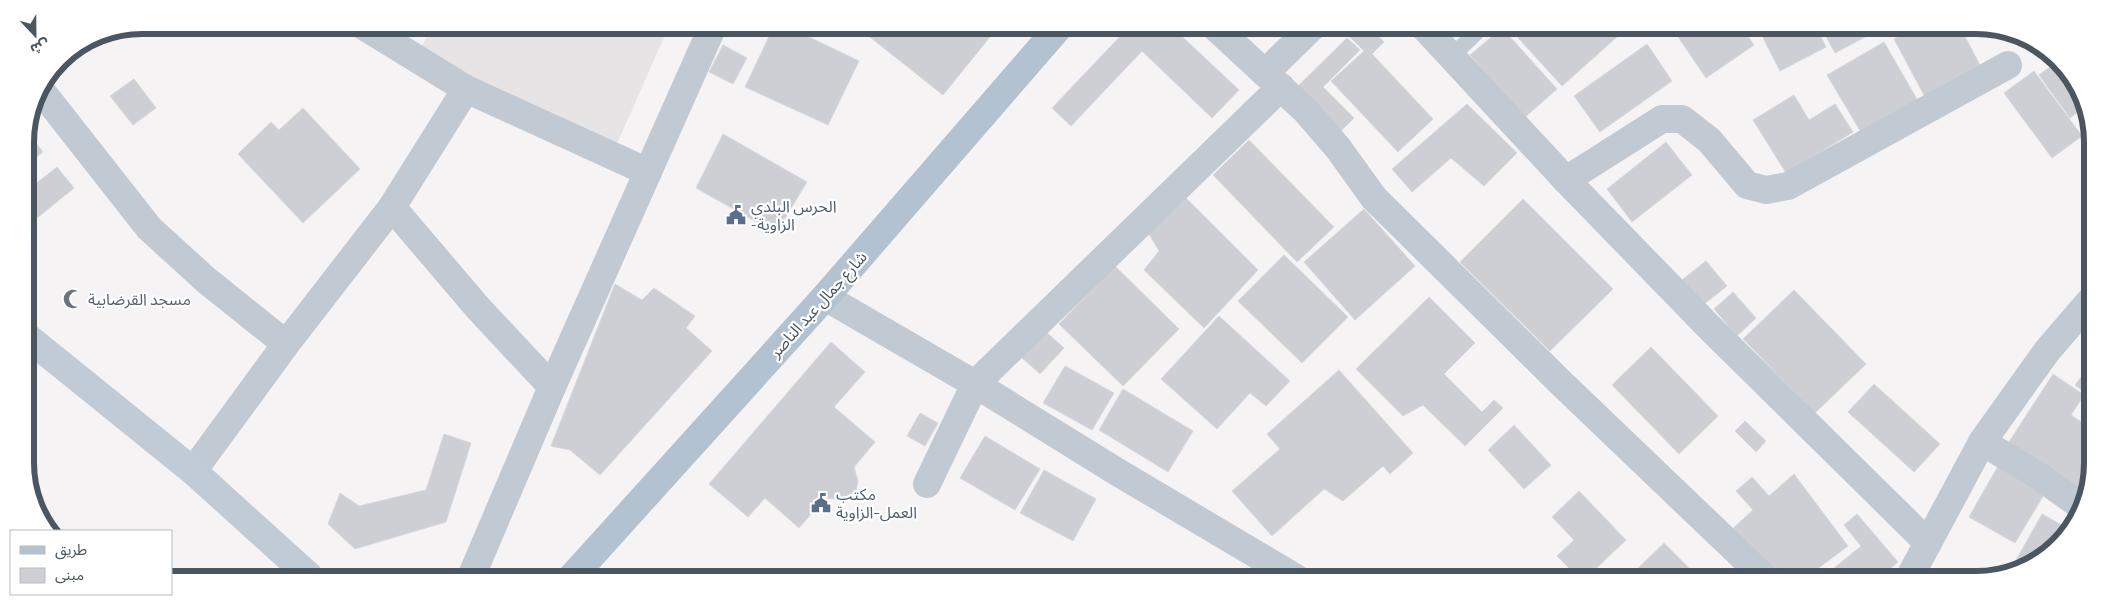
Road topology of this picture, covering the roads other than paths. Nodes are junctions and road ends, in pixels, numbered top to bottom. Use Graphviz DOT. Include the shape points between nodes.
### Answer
graph roads {
  1 [pos="375,34"];
  2 [pos="709,34"];
  3 [pos="1053,34"];
  4 [pos="1223,34"];
  5 [pos="1308,34"];
  6 [pos="1432,34"];
  7 [pos="1475,34"];
  8 [pos="1453,55"];
  9 [pos="2008,65"];
  10 [pos="1273,80"];
  11 [pos="466,89"];
  12 [pos="44,95"];
  13 [pos="648,172"];
  14 [pos="1566,180"];
  15 [pos="392,207"];
  16 [pos="825,297"];
  17 [pos="2084,309"];
  18 [pos="34,342"];
  19 [pos="286,344"];
  20 [pos="975,384"];
  21 [pos="552,387"];
  22 [pos="1982,442"];
  23 [pos="193,470"];
  24 [pos="927,484"];
  25 [pos="2077,503"];
  26 [pos="1928,543"];
  27 [pos="304,571"];
  28 [pos="474,571"];
  29 [pos="577,571"];
  30 [pos="1284,571"];
  31 [pos="1758,571"];
  32 [pos="1913,571"];
  1 -- 11 [label="street"];
  2 -- 13 [label="street"];
  3 -- 16 [label="main road, شارع جمال عبد الناصر"];
  4 -- 10 [label="street"];
  5 -- 10 [label="street"];
  6 -- 8 [label="street"];
  7 -- 8 [label="lane"];
  8 -- 14 [label="street"];
  9 -- 14 [label="street" via="1788,186 1766,190 1746,185 1709,140 1682,119 1662,119"];
  10 -- 20 [label="street"];
  10 -- 31 [label="street" via="1338,148 1374,198 1558,381"];
  11 -- 13 [label="street"];
  11 -- 15 [label="street"];
  12 -- 19 [label="street" via="149,228 206,280"];
  13 -- 21 [label="street"];
  14 -- 26 [label="street" via="1708,326"];
  15 -- 19 [label="street"];
  15 -- 21 [label="street" via="478,308"];
  16 -- 20 [label="street"];
  16 -- 29 [label="main road, شارع جمال عبد الناصر"];
  17 -- 22 [label="street" via="2047,351"];
  18 -- 23 [label="street"];
  19 -- 23 [label="street"];
  20 -- 24 [label="street"];
  20 -- 30 [label="street"];
  21 -- 28 [label="street"];
  22 -- 25 [label="street"];
  22 -- 26 [label="street"];
  23 -- 27 [label="street"];
  26 -- 32 [label="street"];
}
